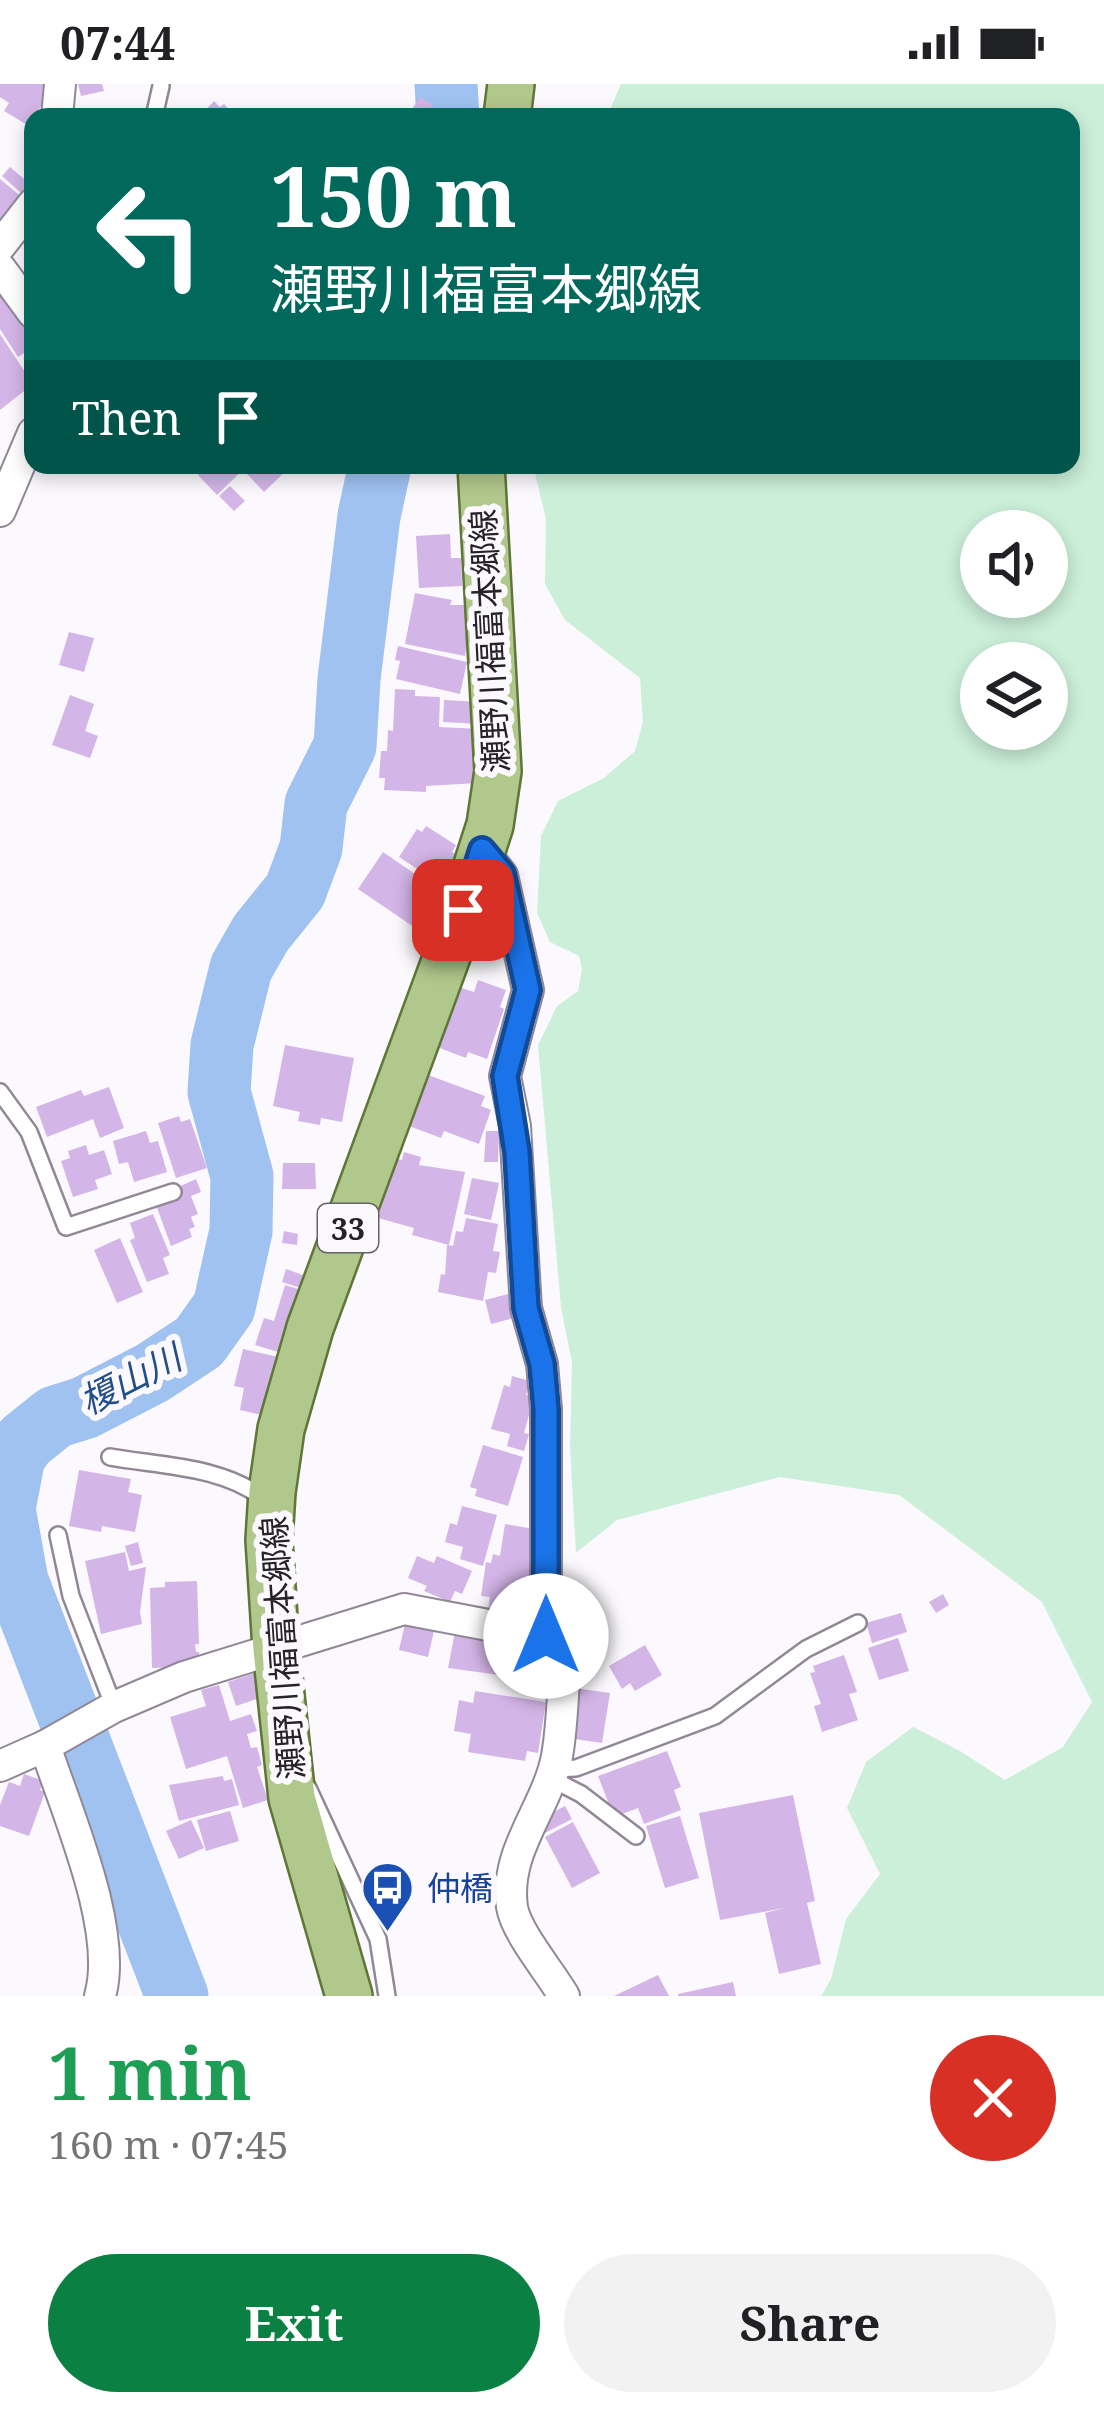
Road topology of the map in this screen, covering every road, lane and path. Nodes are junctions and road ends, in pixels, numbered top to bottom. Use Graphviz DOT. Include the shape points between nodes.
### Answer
graph roads {
  1 [pos="24,215"];
  2 [pos="0,246"];
  3 [pos="0,268"];
  4 [pos="24,301"];
  5 [pos="24,454"];
  6 [pos="482,474"];
  7 [pos="0,511"];
  8 [pos="482,850"];
  9 [pos="0,1092"];
  10 [pos="173,1192"];
  11 [pos="110,1457"];
  12 [pos="271,1505"];
  13 [pos="58,1535"];
  14 [pos="858,1623"];
  15 [pos="546,1636"];
  16 [pos="276,1648"];
  17 [pos="108,1710"];
  18 [pos="53,1740"];
  19 [pos="287,1756"];
  20 [pos="0,1766"];
  21 [pos="552,1774"];
  22 [pos="636,1836"];
  23 [pos="100,1996"];
  24 [pos="349,1996"];
  25 [pos="387,1996"];
  26 [pos="564,1996"];
  1 -- 2 [label="street"];
  3 -- 4 [label="street"];
  5 -- 7 [label="street"];
  6 -- 8 [label="main road, 瀬野川福富本郷線 / 33" via="498,771"];
  8 -- 12 [label="main road, 瀬野川福富本郷線 / 33" via="310,1328 281,1429"];
  8 -- 15 [label="street" via="502,874 528,990 505,1076 526,1308 546,1409"];
  9 -- 10 [label="lane" via="29,1132 66,1227"];
  11 -- 12 [label="lane" via="217,1475"];
  12 -- 16 [label="main road, 瀬野川福富本郷線 / 33"];
  13 -- 17 [label="lane"];
  14 -- 21 [label="lane" via="806,1649 715,1716"];
  15 -- 16 [label="street" via="404,1610"];
  15 -- 21 [label="street" via="565,1672"];
  16 -- 17 [label="street"];
  16 -- 19 [label="main road, 瀬野川福富本郷線 / 33"];
  17 -- 18 [label="street"];
  18 -- 20 [label="street"];
  18 -- 23 [label="street" via="107,1953"];
  19 -- 24 [label="main road, 瀬野川福富本郷線 / 33" via="308,1862"];
  19 -- 25 [label="lane" via="320,1808 378,1939"];
  21 -- 22 [label="lane"];
  21 -- 26 [label="street" via="518,1846 512,1904"];
}
